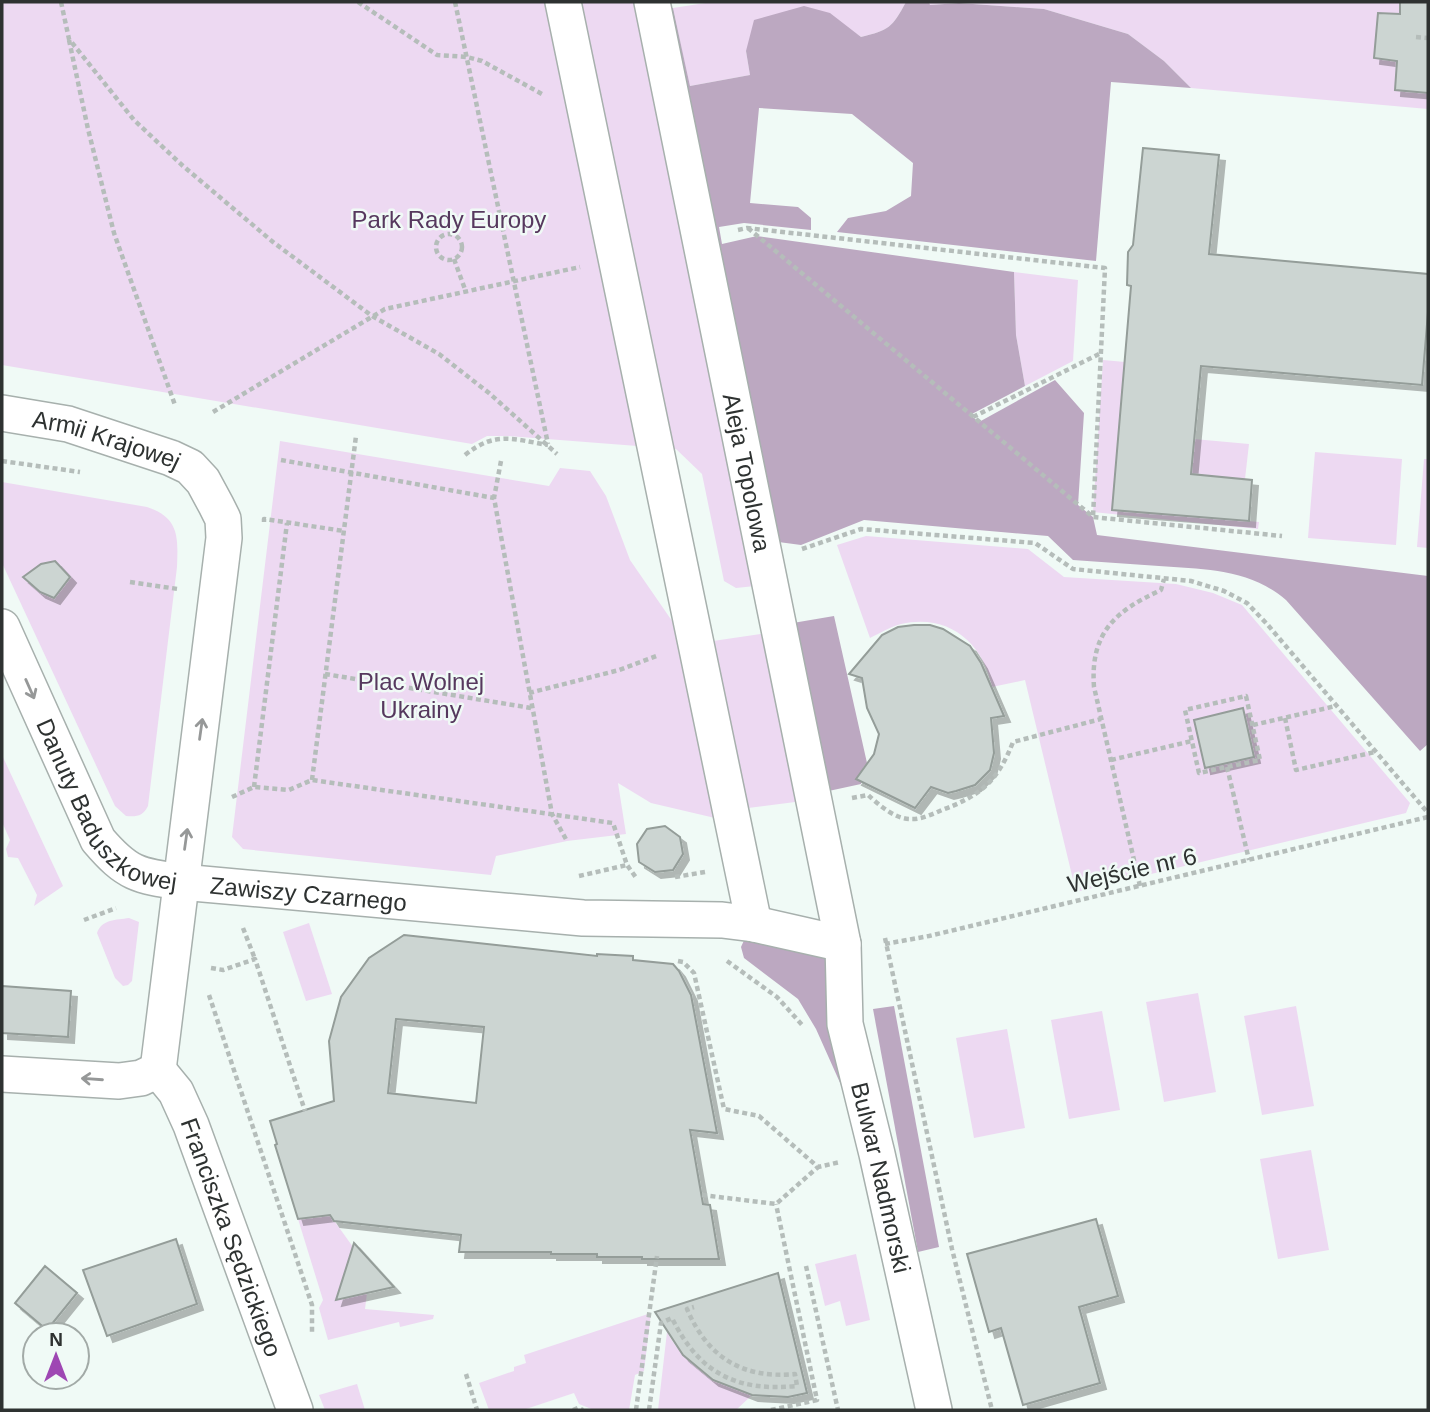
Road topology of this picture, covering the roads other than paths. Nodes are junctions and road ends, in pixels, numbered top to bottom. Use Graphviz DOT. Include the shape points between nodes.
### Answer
graph roads {
  1 [pos="564,2"];
  2 [pos="652,2"];
  3 [pos="2,413"];
  4 [pos="203,481"];
  5 [pos="2,627"];
  6 [pos="181,882"];
  7 [pos="738,922"];
  8 [pos="843,944"];
  9 [pos="158,1070"];
  10 [pos="2,1074"];
  11 [pos="295,1410"];
  12 [pos="934,1410"];
  1 -- 7 [label="street" via="695,640"];
  2 -- 8 [label="street, Aleja Topolowa"];
  3 -- 4 [label="street, Armii Krajowej" via="68,424 139,447 190,467"];
  6 -- 4 [label="street, Zawiszy Czarnego, one-way" via="224,538 223,519"];
  5 -- 6 [label="street, Danuty Baduszkowej, one-way" via="98,840 124,867 142,877"];
  6 -- 7 [label="street, Zawiszy Czarnego" via="583,918"];
  6 -- 9 [label="street, Danuty Baduszkowej"];
  7 -- 8 [label="street, Zawiszy Czarnego"];
  8 -- 12 [label="street, Bulwar Nadmorski" via="845,1024"];
  9 -- 10 [label="street, one-way" via="119,1081"];
  9 -- 11 [label="street, Franciszka Sędzickiego" via="176,1092 191,1125"];
}
